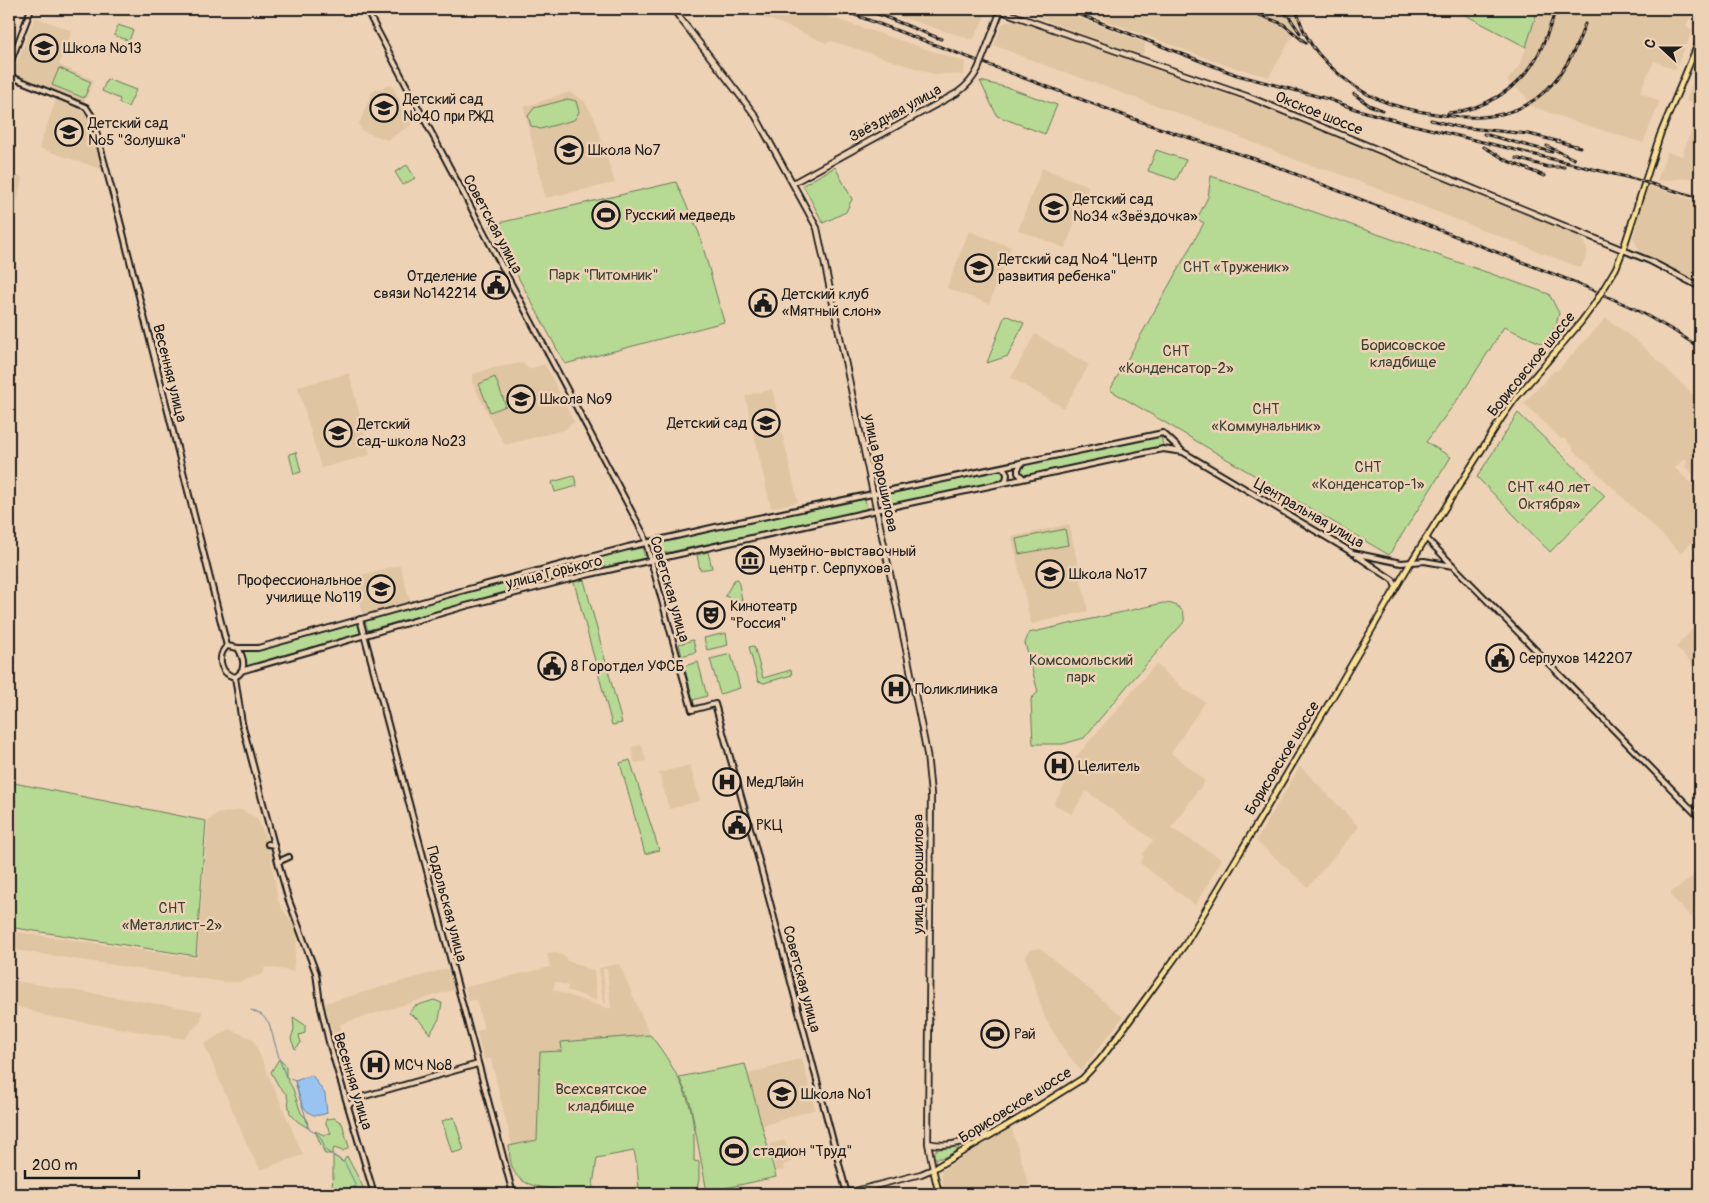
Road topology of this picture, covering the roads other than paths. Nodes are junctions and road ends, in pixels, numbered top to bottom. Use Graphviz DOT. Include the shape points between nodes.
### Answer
graph roads {
  1 [pos="31,9"];
  2 [pos="366,9"];
  3 [pos="673,9"];
  4 [pos="1002,10"];
  5 [pos="1700,39"];
  6 [pos="9,66"];
  7 [pos="9,76"];
  8 [pos="793,183"];
  9 [pos="1623,250"];
  10 [pos="1700,287"];
  11 [pos="1168,437"];
  12 [pos="1163,449"];
  13 [pos="1183,452"];
  14 [pos="1022,463"];
  15 [pos="1002,467"];
  16 [pos="1024,478"];
  17 [pos="1006,482"];
  18 [pos="874,495"];
  19 [pos="877,510"];
  20 [pos="1426,538"];
  21 [pos="647,543"];
  22 [pos="1353,553"];
  23 [pos="652,560"];
  24 [pos="1411,562"];
  25 [pos="1453,566"];
  26 [pos="1396,587"];
  27 [pos="360,619"];
  28 [pos="364,635"];
  29 [pos="227,646"];
  30 [pos="238,648"];
  31 [pos="241,671"];
  32 [pos="234,677"];
  33 [pos="1700,818"];
  34 [pos="268,844"];
  35 [pos="274,845"];
  36 [pos="289,857"];
  37 [pos="278,862"];
  38 [pos="478,1064"];
  39 [pos="349,1105"];
  40 [pos="992,1134"];
  41 [pos="928,1143"];
  42 [pos="958,1143"];
  43 [pos="961,1153"];
  44 [pos="933,1169"];
  45 [pos="374,1194"];
  46 [pos="513,1194"];
  47 [pos="619,1194"];
  48 [pos="628,1194"];
  49 [pos="846,1194"];
  50 [pos="939,1194"];
  1 -- 6 [label="street"];
  2 -- 21 [label="street, Советская улица"];
  3 -- 8 [label="main road, улица Ворошилова" via="755,115"];
  4 -- 8 [label="main road, Звёздная улица, bridge" via="978,69 964,88"];
  4 -- 9 [label="main road, Окское шоссе" via="1249,97"];
  5 -- 9 [label="main road" via="1660,135"];
  7 -- 29 [label="street, Весенняя улица" via="90,111"];
  8 -- 18 [label="main road, улица Ворошилова" via="817,228"];
  9 -- 10 [label="street"];
  9 -- 20 [label="main road, Борисовское шоссе, bridge" via="1595,303 1516,399"];
  11 -- 12 [label="street"];
  11 -- 13 [label="street"];
  11 -- 14 [label="street" via="1163,433"];
  12 -- 13 [label="street, Центральная улица"];
  12 -- 16 [label="street, Центральная улица"];
  13 -- 22 [label="street, Центральная улица"];
  14 -- 15 [label="street"];
  14 -- 16 [label="street" via="1018,473"];
  15 -- 17 [label="street" via="1006,470"];
  15 -- 18 [label="street"];
  16 -- 17 [label="street, Центральная улица"];
  17 -- 19 [label="street, Центральная улица"];
  18 -- 19 [label="main road, улица Ворошилова"];
  18 -- 21 [label="street, улица Горького"];
  19 -- 23 [label="street, улица Горького"];
  19 -- 41 [label="main road, улица Ворошилова" via="930,778"];
  20 -- 24 [label="main road, Борисовское шоссе"];
  20 -- 25 [label="street"];
  21 -- 23 [label="street, Советская улица"];
  21 -- 27 [label="street, улица Горького"];
  22 -- 24 [label="street, Центральная улица" via="1401,563"];
  22 -- 26 [label="street" via="1393,580"];
  23 -- 28 [label="street, улица Горького"];
  23 -- 49 [label="street, Советская улица" via="692,710 715,704"];
  24 -- 25 [label="street, Центральная улица"];
  24 -- 26 [label="main road, Борисовское шоссе"];
  25 -- 33 [label="street"];
  26 -- 40 [label="main road, Борисовское шоссе" via="1167,971 1082,1079"];
  27 -- 28 [label="street, Подольская улица"];
  27 -- 30 [label="street, улица Горького" via="258,648"];
  28 -- 31 [label="street, улица Горького"];
  28 -- 38 [label="street, Подольская улица"];
  29 -- 30 [label="street"];
  29 -- 32 [label="street" via="221,653 220,662 225,672"];
  30 -- 31 [label="street" via="244,665"];
  31 -- 32 [label="street"];
  32 -- 35 [label="street, Весенняя улица" via="242,722"];
  34 -- 35 [label="street"];
  35 -- 37 [label="street, Весенняя улица"];
  36 -- 37 [label="street"];
  37 -- 39 [label="street, Весенняя улица" via="316,973 329,1042"];
  38 -- 39 [label="street" via="358,1098"];
  38 -- 46 [label="street, Подольская улица"];
  39 -- 45 [label="street, Весенняя улица"];
  40 -- 42 [label="main road"];
  40 -- 43 [label="main road, Борисовское шоссе"];
  41 -- 42 [label="main road"];
  41 -- 44 [label="main road, улица Ворошилова"];
  42 -- 43 [label="main road" via="962,1147"];
  43 -- 44 [label="main road, Борисовское шоссе"];
  44 -- 49 [label="main road"];
  44 -- 50 [label="main road, улица Ворошилова"];
  47 -- 48 [label="street"];
}
